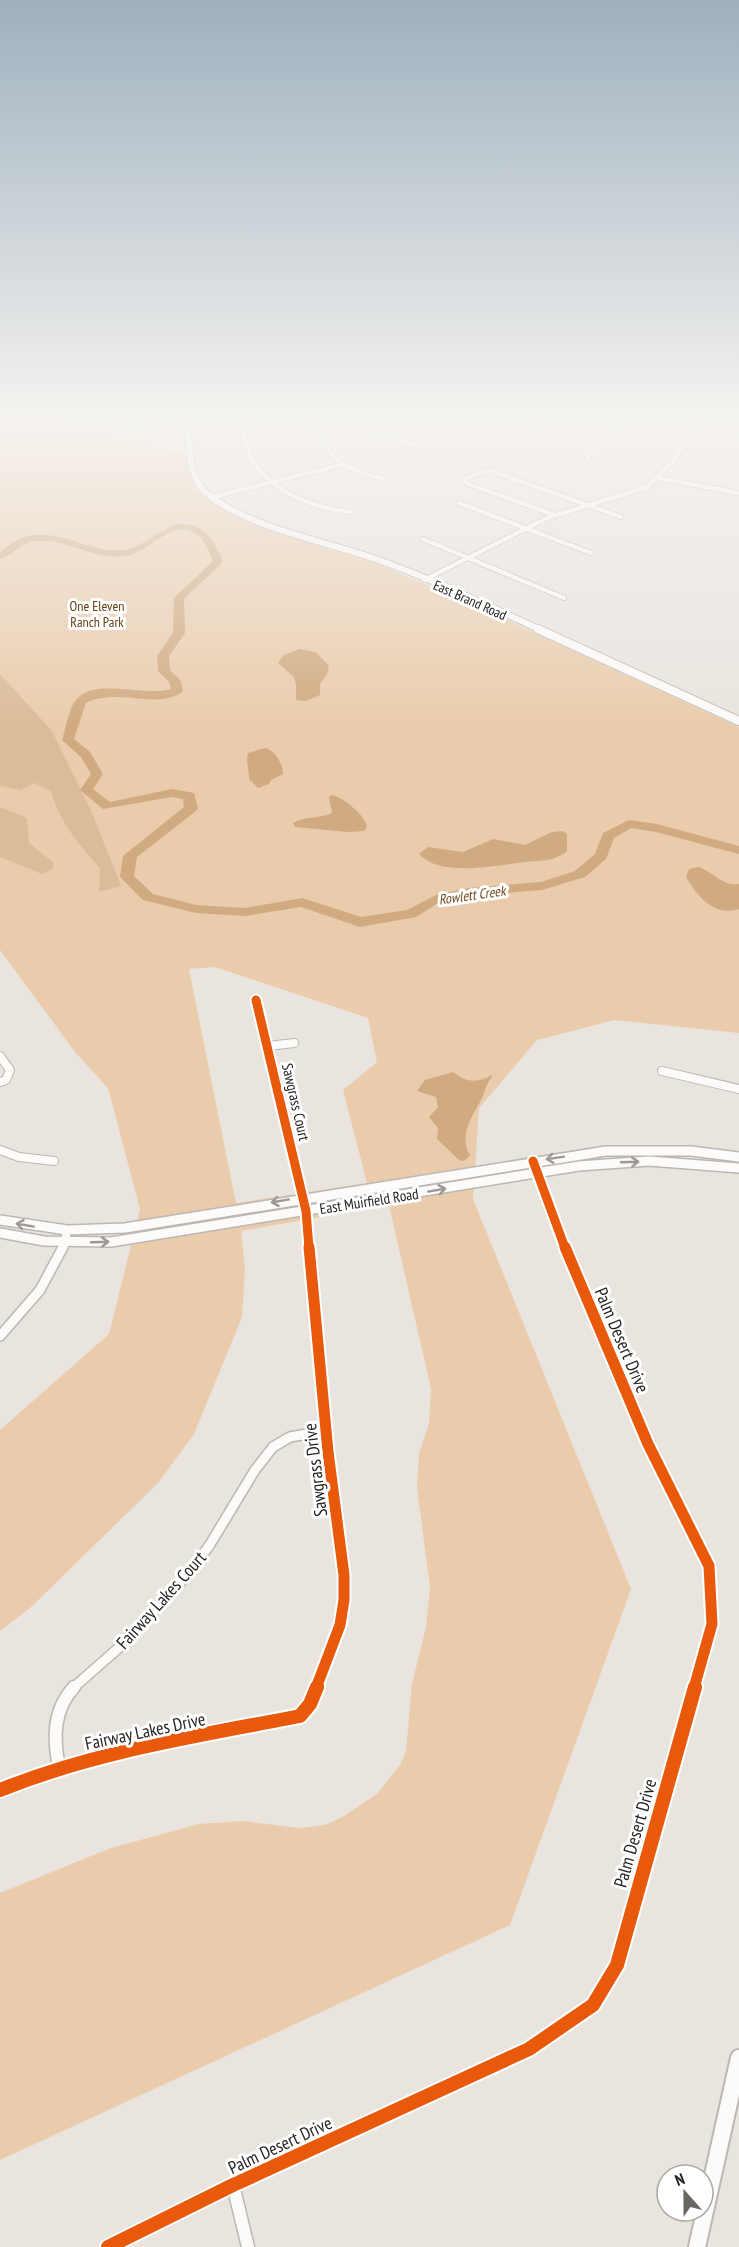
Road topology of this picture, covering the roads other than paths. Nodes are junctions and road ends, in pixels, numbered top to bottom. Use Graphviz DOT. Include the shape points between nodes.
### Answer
graph roads {
  1 [pos="262,521"];
  2 [pos="508,521"];
  3 [pos="543,521"];
  4 [pos="528,528"];
  5 [pos="423,539"];
  6 [pos="591,553"];
  7 [pos="469,557"];
  8 [pos="424,580"];
  9 [pos="564,598"];
  10 [pos="739,721"];
  11 [pos="256,1000"];
  12 [pos="294,1042"];
  13 [pos="268,1046"];
  14 [pos="2,1058"];
  15 [pos="662,1071"];
  16 [pos="0,1082"];
  17 [pos="739,1089"];
  18 [pos="0,1150"];
  19 [pos="739,1157"];
  20 [pos="54,1161"];
  21 [pos="533,1161"];
  22 [pos="739,1168"];
  23 [pos="537,1173"];
  24 [pos="303,1197"];
  25 [pos="306,1211"];
  26 [pos="0,1220"];
  27 [pos="67,1230"];
  28 [pos="0,1233"];
  29 [pos="65,1242"];
  30 [pos="0,1336"];
  31 [pos="324,1431"];
  32 [pos="300,1716"];
  33 [pos="59,1767"];
  34 [pos="0,1790"];
  35 [pos="739,2058"];
  36 [pos="233,2185"];
  37 [pos="108,2247"];
  38 [pos="248,2247"];
  39 [pos="697,2247"];
  1 -- 8 [label="main road, East Brand Road" via="354,550"];
  2 -- 4 [label="street"];
  3 -- 4 [label="street"];
  4 -- 6 [label="street"];
  4 -- 7 [label="street"];
  5 -- 7 [label="street"];
  7 -- 8 [label="street"];
  7 -- 9 [label="street"];
  8 -- 10 [label="main road, East Brand Road"];
  11 -- 13 [label="street, Sawgrass Court"];
  12 -- 13 [label="street, Sawgrass Court"];
  13 -- 24 [label="street, Sawgrass Court"];
  14 -- 16 [label="street" via="10,1070"];
  15 -- 17 [label="street"];
  18 -- 20 [label="street" via="19,1157"];
  19 -- 21 [label="street, East Muirfield Road, one-way" via="650,1150 606,1151"];
  21 -- 23 [label="street, Palm Desert Drive"];
  21 -- 24 [label="street, East Muirfield Road"];
  23 -- 22 [label="street, East Muirfield Road, one-way" via="649,1161"];
  25 -- 23 [label="street, East Muirfield Road, one-way"];
  23 -- 36 [label="street, Palm Desert Drive" via="648,1444 709,1566 712,1624 617,1965 593,2005 529,2049"];
  24 -- 25 [label="street, Sawgrass Court"];
  24 -- 27 [label="street, East Muirfield Road, one-way" via="125,1228"];
  29 -- 25 [label="street, East Muirfield Road, one-way" via="146,1238"];
  25 -- 31 [label="street, Sawgrass Drive"];
  27 -- 26 [label="street, East Muirfield Road, one-way"];
  27 -- 29 [label="street"];
  28 -- 29 [label="street, East Muirfield Road"];
  29 -- 30 [label="street" via="47,1278"];
  31 -- 32 [label="street, Sawgrass Drive" via="342,1554 344,1601 310,1704"];
  31 -- 33 [label="street, Fairway Lakes Court" via="287,1437 274,1446 182,1581 109,1658 67,1695 53,1726"];
  32 -- 33 [label="street, Fairway Lakes Drive" via="165,1741"];
  33 -- 34 [label="street, Fairway Lakes Drive"];
  35 -- 39 [label="main road"];
  36 -- 37 [label="street, Palm Desert Drive"];
  36 -- 38 [label="street"];
}
